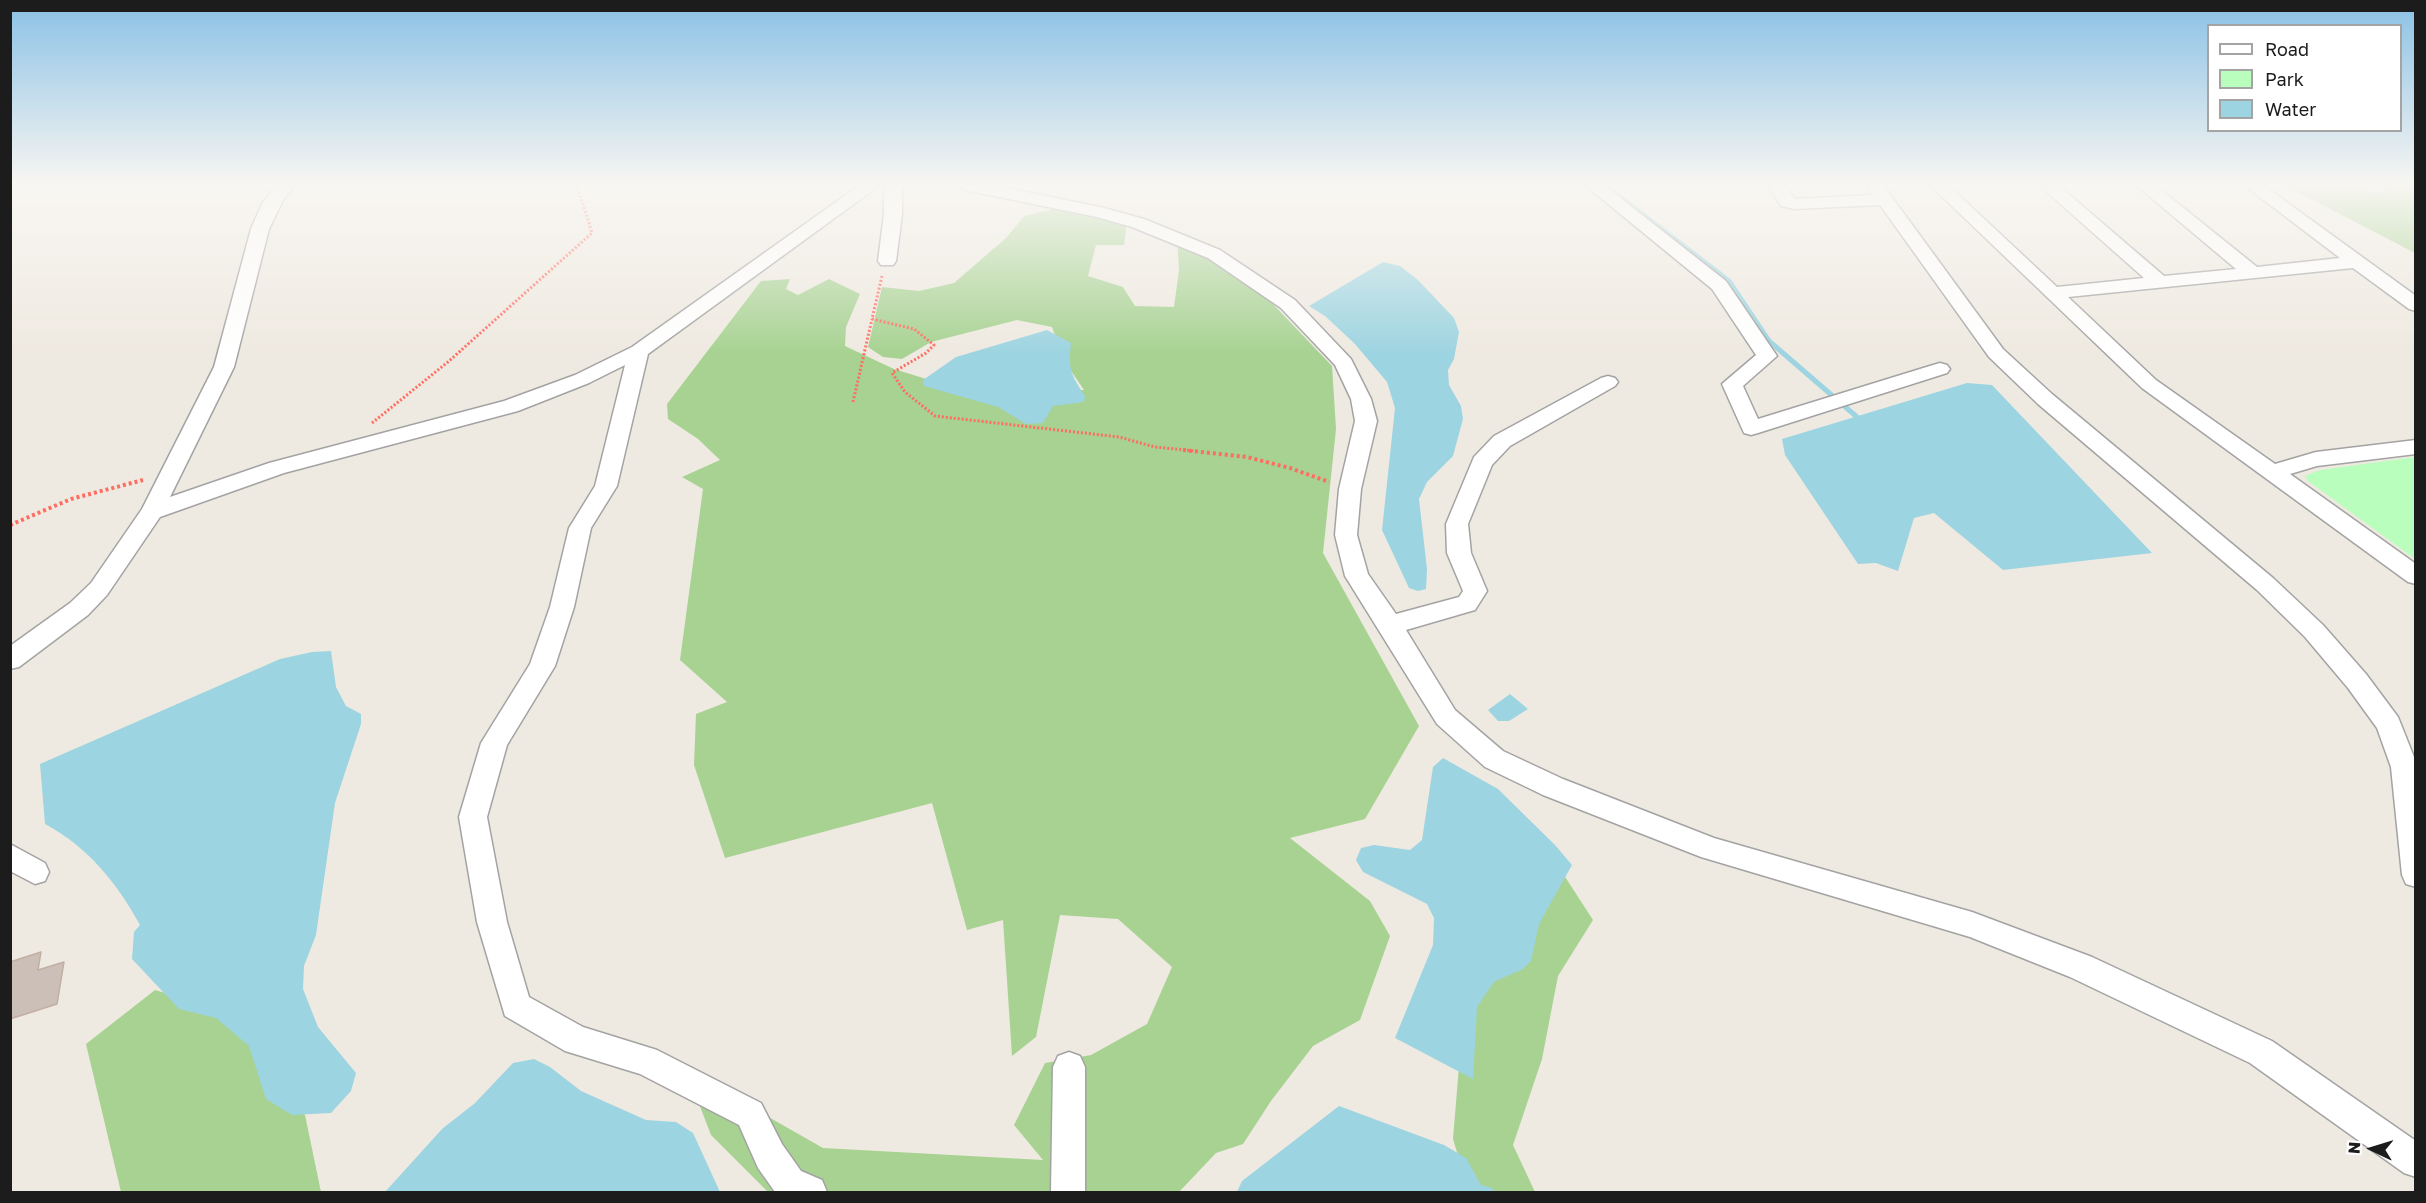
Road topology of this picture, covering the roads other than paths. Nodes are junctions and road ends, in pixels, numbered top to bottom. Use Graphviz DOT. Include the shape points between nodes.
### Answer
graph roads {
  1 [pos="258,241"];
  2 [pos="793,241"];
  3 [pos="890,241"];
  4 [pos="1183,241"];
  5 [pos="1664,241"];
  6 [pos="1914,241"];
  7 [pos="1997,241"];
  8 [pos="2113,241"];
  9 [pos="2214,241"];
  10 [pos="2329,241"];
  11 [pos="887,261"];
  12 [pos="2357,262"];
  13 [pos="2253,273"];
  14 [pos="2160,282"];
  15 [pos="2052,293"];
  16 [pos="2415,305"];
  17 [pos="639,351"];
  18 [pos="1940,369"];
  19 [pos="1608,382"];
  20 [pos="2415,447"];
  21 [pos="2272,472"];
  22 [pos="152,512"];
  23 [pos="2415,576"];
  24 [pos="1390,625"];
  25 [pos="10,660"];
  26 [pos="2411,823"];
  27 [pos="10,856"];
  28 [pos="35,872"];
  29 [pos="2415,875"];
  30 [pos="1069,1067"];
  31 [pos="2415,1161"];
  32 [pos="810,1192"];
  33 [pos="1068,1192"];
  1 -- 22 [label="street" via="224,368"];
  2 -- 17 [label="street"];
  3 -- 11 [label="street"];
  4 -- 24 [label="street" via="1214,254 1288,304 1344,363 1361,399 1366,421 1350,489 1346,535 1357,576"];
  5 -- 18 [label="street" via="1719,285 1767,356 1732,384 1751,428"];
  6 -- 26 [label="street" via="1996,353 2044,399 2265,584 2314,631 2357,681 2389,724 2404,766"];
  7 -- 15 [label="street"];
  8 -- 14 [label="street"];
  9 -- 13 [label="street"];
  10 -- 12 [label="street"];
  12 -- 13 [label="street"];
  12 -- 16 [label="street"];
  13 -- 14 [label="street"];
  14 -- 15 [label="street"];
  15 -- 21 [label="street" via="2149,384"];
  17 -- 22 [label="street" via="582,379 511,406 277,468"];
  17 -- 32 [label="street" via="606,486 580,528 562,607 542,666 494,743 473,816 492,922 516,1006 576,1040 646,1061 750,1114 770,1156 789,1183"];
  19 -- 24 [label="street" via="1502,441 1482,462 1457,524 1459,553 1475,591 1467,604"];
  20 -- 21 [label="street" via="2316,459"];
  21 -- 23 [label="street"];
  22 -- 25 [label="street" via="99,589 79,609"];
  24 -- 31 [label="street" via="1446,717 1494,759 1553,788 1711,849 1972,925 2081,967 2261,1052"];
  26 -- 29 [label="street"];
  27 -- 28 [label="street"];
  30 -- 33 [label="street"];
}
